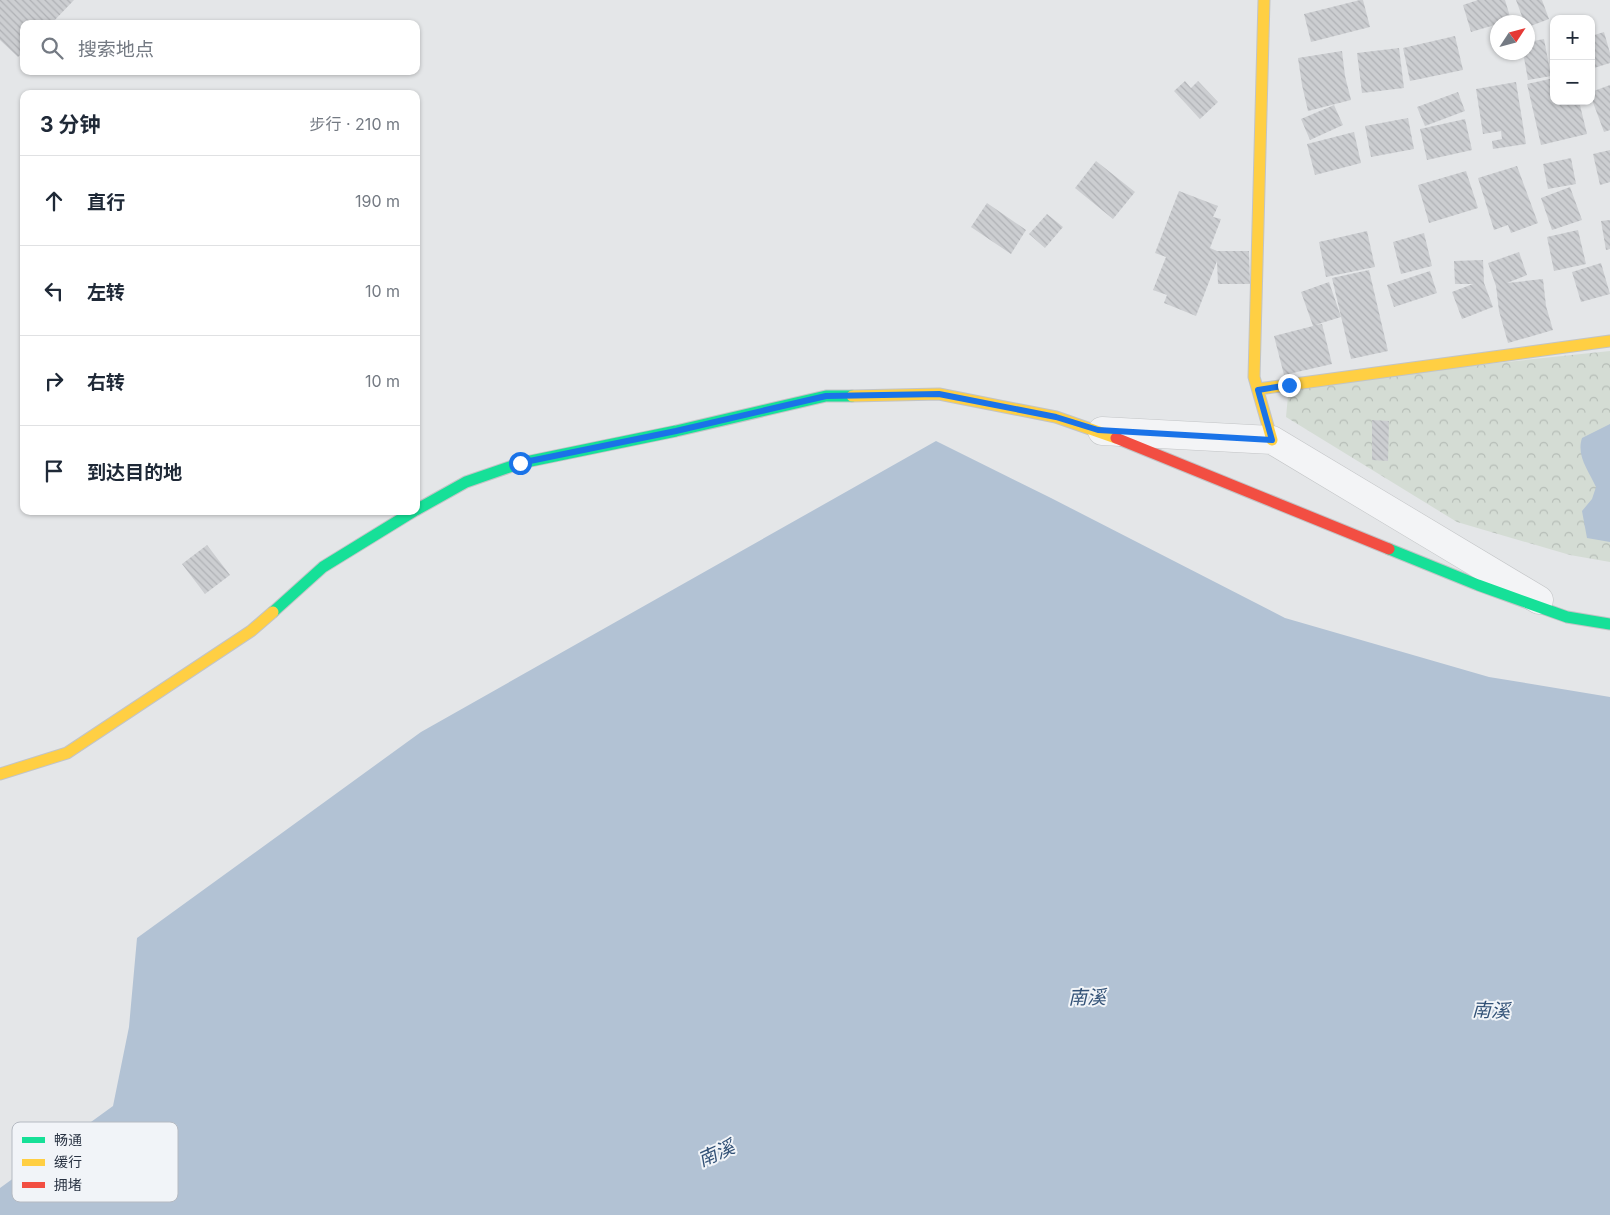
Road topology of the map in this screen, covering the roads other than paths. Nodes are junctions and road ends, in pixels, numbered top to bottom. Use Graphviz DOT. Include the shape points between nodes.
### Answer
graph roads {
  1 [pos="1264,0"];
  2 [pos="1610,341"];
  3 [pos="1258,390"];
  4 [pos="1098,430"];
  5 [pos="1272,440"];
  6 [pos="420,508"];
  7 [pos="408,515"];
  8 [pos="1567,617"];
  9 [pos="1610,624"];
  10 [pos="0,774"];
  1 -- 3 [label="street" via="1254,377"];
  2 -- 3 [label="street"];
  3 -- 5 [label="street"];
  4 -- 5 [label="street"];
  4 -- 6 [label="street" via="1056,417 939,394 826,396 520,463 466,482"];
  4 -- 8 [label="street" via="1478,585"];
  5 -- 8 [label="street"];
  7 -- 10 [label="street" via="323,567 251,631 67,753"];
  8 -- 9 [label="street"];
}
